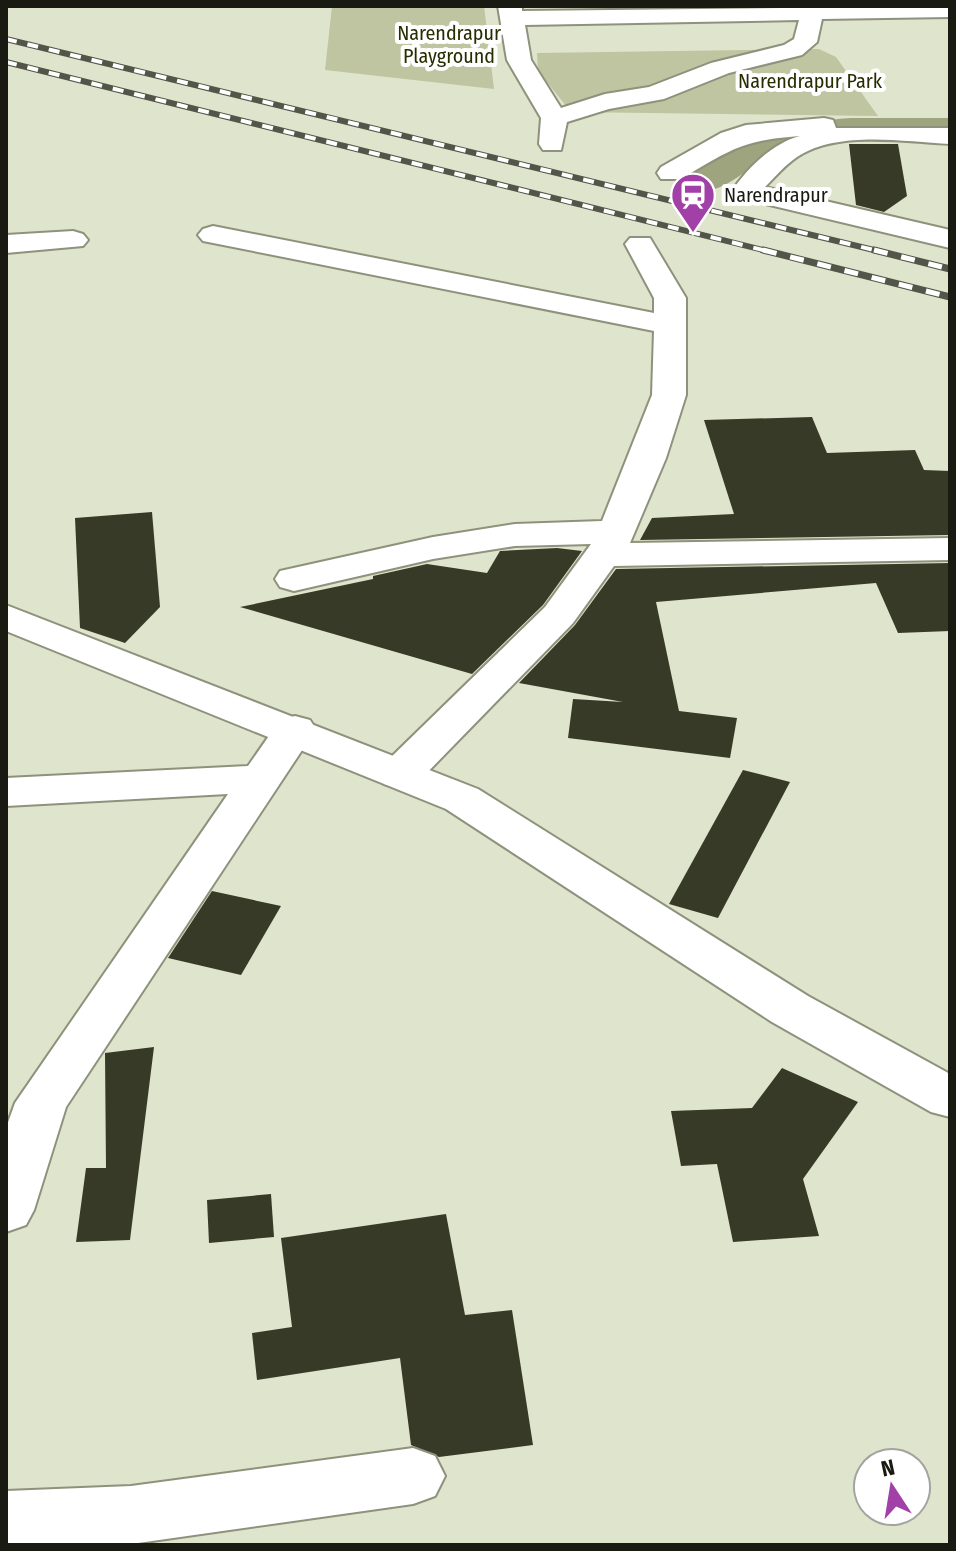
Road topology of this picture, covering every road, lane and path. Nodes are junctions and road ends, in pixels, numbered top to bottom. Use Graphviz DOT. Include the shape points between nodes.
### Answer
graph roads {
  1 [pos="919,8"];
  2 [pos="950,10"];
  3 [pos="512,12"];
  4 [pos="812,14"];
  5 [pos="554,118"];
  6 [pos="950,122"];
  7 [pos="950,136"];
  8 [pos="552,144"];
  9 [pos="724,186"];
  10 [pos="213,235"];
  11 [pos="950,239"];
  12 [pos="73,240"];
  13 [pos="6,244"];
  14 [pos="640,244"];
  15 [pos="669,325"];
  16 [pos="610,544"];
  17 [pos="950,549"];
  18 [pos="294,579"];
  19 [pos="6,617"];
  20 [pos="295,729"];
  21 [pos="400,774"];
  22 [pos="261,779"];
  23 [pos="6,792"];
  24 [pos="950,1098"];
  25 [pos="6,1210"];
  26 [pos="413,1476"];
  27 [pos="6,1520"];
  1 -- 2 [label="street"];
  1 -- 4 [label="street"];
  3 -- 4 [label="street"];
  3 -- 5 [label="street" via="519,60"];
  4 -- 5 [label="street" via="805,42 793,50 720,68 655,94"];
  5 -- 8 [label="street"];
  6 -- 9 [label="street" via="755,131 730,139 671,173"];
  7 -- 9 [label="street" via="814,140"];
  9 -- 11 [label="street"];
  10 -- 15 [label="street"];
  12 -- 13 [label="street"];
  14 -- 15 [label="street" via="670,298"];
  15 -- 16 [label="street" via="669,395"];
  16 -- 17 [label="street"];
  16 -- 18 [label="street" via="515,535"];
  16 -- 21 [label="street" via="559,615"];
  19 -- 20 [label="street"];
  20 -- 21 [label="street"];
  20 -- 22 [label="street"];
  21 -- 24 [label="street" via="462,799 790,1009"];
  22 -- 23 [label="street"];
  22 -- 25 [label="street" via="41,1103"];
  26 -- 27 [label="street" via="131,1515"];
}
